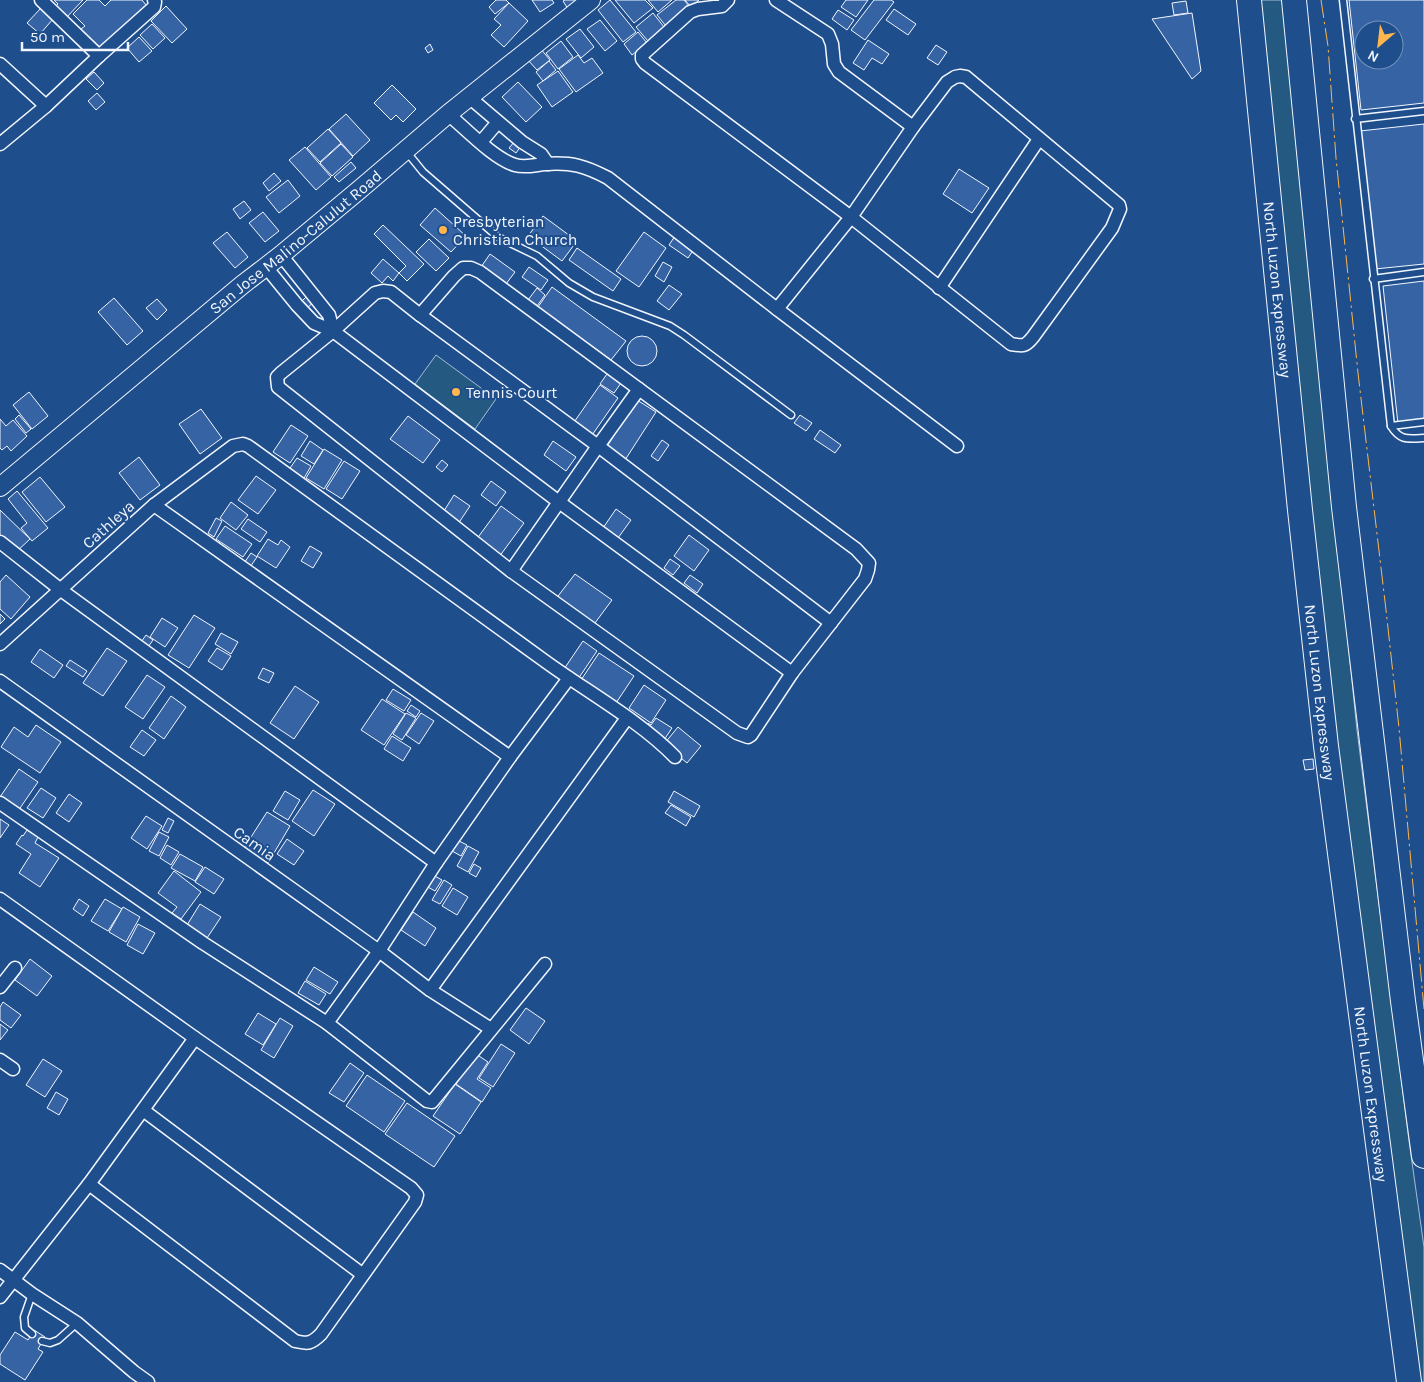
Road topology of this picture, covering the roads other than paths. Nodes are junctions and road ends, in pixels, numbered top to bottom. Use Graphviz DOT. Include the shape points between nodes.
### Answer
graph roads {
  1 [pos="41,0"];
  2 [pos="154,0"];
  3 [pos="591,0"];
  4 [pos="728,0"];
  5 [pos="776,0"];
  6 [pos="1249,0"];
  7 [pos="1294,0"];
  8 [pos="1343,0"];
  9 [pos="99,56"];
  10 [pos="0,64"];
  11 [pos="469,97"];
  12 [pos="46,106"];
  13 [pos="1424,110"];
  14 [pos="448,114"];
  15 [pos="1355,119"];
  16 [pos="498,122"];
  17 [pos="913,127"];
  18 [pos="1039,139"];
  19 [pos="481,142"];
  20 [pos="0,144"];
  21 [pos="406,151"];
  22 [pos="548,164"];
  23 [pos="851,217"];
  24 [pos="281,255"];
  25 [pos="266,267"];
  26 [pos="1424,272"];
  27 [pos="1373,278"];
  28 [pos="308,288"];
  29 [pos="939,288"];
  30 [pos="294,301"];
  31 [pos="776,309"];
  32 [pos="420,315"];
  33 [pos="333,331"];
  34 [pos="639,389"];
  35 [pos="791,415"];
  36 [pos="1424,422"];
  37 [pos="1391,426"];
  38 [pos="1424,438"];
  39 [pos="598,446"];
  40 [pos="957,446"];
  41 [pos="0,487"];
  42 [pos="559,502"];
  43 [pos="154,506"];
  44 [pos="0,542"];
  45 [pos="511,571"];
  46 [pos="61,590"];
  47 [pos="830,623"];
  48 [pos="0,644"];
  49 [pos="792,673"];
  50 [pos="569,678"];
  51 [pos="0,681"];
  52 [pos="627,718"];
  53 [pos="510,757"];
  54 [pos="675,758"];
  55 [pos="0,803"];
  56 [pos="436,863"];
  57 [pos="0,899"];
  58 [pos="379,951"];
  59 [pos="546,964"];
  60 [pos="15,968"];
  61 [pos="0,987"];
  62 [pos="430,990"];
  63 [pos="327,1023"];
  64 [pos="491,1029"];
  65 [pos="195,1038"];
  66 [pos="0,1060"];
  67 [pos="13,1069"];
  68 [pos="143,1110"];
  69 [pos="1424,1156"];
  70 [pos="89,1184"];
  71 [pos="0,1270"];
  72 [pos="362,1274"];
  73 [pos="13,1279"];
  74 [pos="32,1294"];
  75 [pos="0,1297"];
  76 [pos="77,1323"];
  77 [pos="32,1334"];
  78 [pos="42,1342"];
  79 [pos="148,1382"];
  80 [pos="1410,1382"];
  1 -- 9 [label="street"];
  2 -- 9 [label="street" via="154,7"];
  3 -- 11 [label="main road, San Jose Malino-Calulut Road"];
  4 -- 23 [label="street" via="722,6 690,12 642,55 642,59"];
  5 -- 17 [label="street" via="828,34 834,64 839,72"];
  6 -- 80 [label="highway, North Luzon Expressway" via="1326,746"];
  7 -- 69 [label="highway" via="1344,507"];
  8 -- 15 [label="lane"];
  9 -- 12 [label="street"];
  10 -- 12 [label="street"];
  11 -- 14 [label="main road, San Jose Malino-Calulut Road"];
  11 -- 16 [label="street"];
  12 -- 20 [label="street"];
  13 -- 15 [label="lane"];
  14 -- 19 [label="street"];
  14 -- 21 [label="main road, San Jose Malino-Calulut Road"];
  15 -- 27 [label="lane"];
  16 -- 19 [label="street"];
  16 -- 22 [label="street" via="541,154"];
  17 -- 18 [label="street" via="947,82 960,76"];
  17 -- 23 [label="street"];
  18 -- 29 [label="street"];
  18 -- 29 [label="street" via="1119,205 1119,214 1112,228 1028,344 1011,344"];
  19 -- 22 [label="street" via="501,159 514,165"];
  21 -- 24 [label="main road, San Jose Malino-Calulut Road"];
  21 -- 35 [label="lane" via="423,172 498,237 537,256 569,283 593,297 670,326"];
  22 -- 31 [label="street" via="579,165 608,178"];
  23 -- 29 [label="street"];
  23 -- 31 [label="street"];
  24 -- 25 [label="main road, San Jose Malino-Calulut Road"];
  24 -- 28 [label="street"];
  25 -- 30 [label="street"];
  25 -- 41 [label="main road, San Jose Malino-Calulut Road"];
  26 -- 27 [label="lane"];
  27 -- 37 [label="lane"];
  28 -- 30 [label="street"];
  28 -- 33 [label="street" via="329,315"];
  30 -- 33 [label="street" via="314,324"];
  31 -- 40 [label="street"];
  32 -- 33 [label="street" via="391,292 383,291 376,293"];
  32 -- 34 [label="street" via="458,272 471,268"];
  32 -- 39 [label="street"];
  33 -- 42 [label="street"];
  33 -- 45 [label="street" via="281,373 277,378 278,387"];
  34 -- 39 [label="street"];
  34 -- 47 [label="street" via="865,558 868,563 865,579"];
  36 -- 37 [label="lane"];
  37 -- 38 [label="lane" via="1396,435 1404,439"];
  39 -- 42 [label="street"];
  39 -- 47 [label="street"];
  42 -- 45 [label="street"];
  42 -- 49 [label="street"];
  43 -- 46 [label="street, Cathleya"];
  43 -- 50 [label="street, Cathleya" via="233,446 248,446"];
  43 -- 53 [label="street"];
  44 -- 46 [label="street"];
  45 -- 49 [label="street" via="742,735 751,735"];
  46 -- 48 [label="street, Cathleya"];
  46 -- 56 [label="street"];
  47 -- 49 [label="street"];
  50 -- 52 [label="street"];
  50 -- 53 [label="street"];
  51 -- 58 [label="street, Camia"];
  52 -- 54 [label="street"];
  52 -- 62 [label="street"];
  53 -- 56 [label="street"];
  55 -- 63 [label="street"];
  56 -- 58 [label="street"];
  57 -- 65 [label="street"];
  58 -- 62 [label="street, Camia"];
  58 -- 63 [label="street"];
  59 -- 64 [label="street"];
  60 -- 61 [label="street"];
  62 -- 64 [label="street, Camia"];
  63 -- 64 [label="street" via="432,1102"];
  65 -- 68 [label="street"];
  65 -- 72 [label="street" via="417,1195"];
  66 -- 67 [label="street"];
  68 -- 70 [label="street"];
  68 -- 72 [label="street"];
  70 -- 72 [label="street" via="294,1341 313,1342"];
  70 -- 73 [label="street"];
  71 -- 73 [label="street"];
  73 -- 74 [label="street"];
  73 -- 75 [label="street"];
  74 -- 76 [label="street"];
  74 -- 77 [label="lane" via="24,1317 25,1328"];
  76 -- 78 [label="lane" via="58,1340 50,1344"];
  76 -- 79 [label="street"];
}
